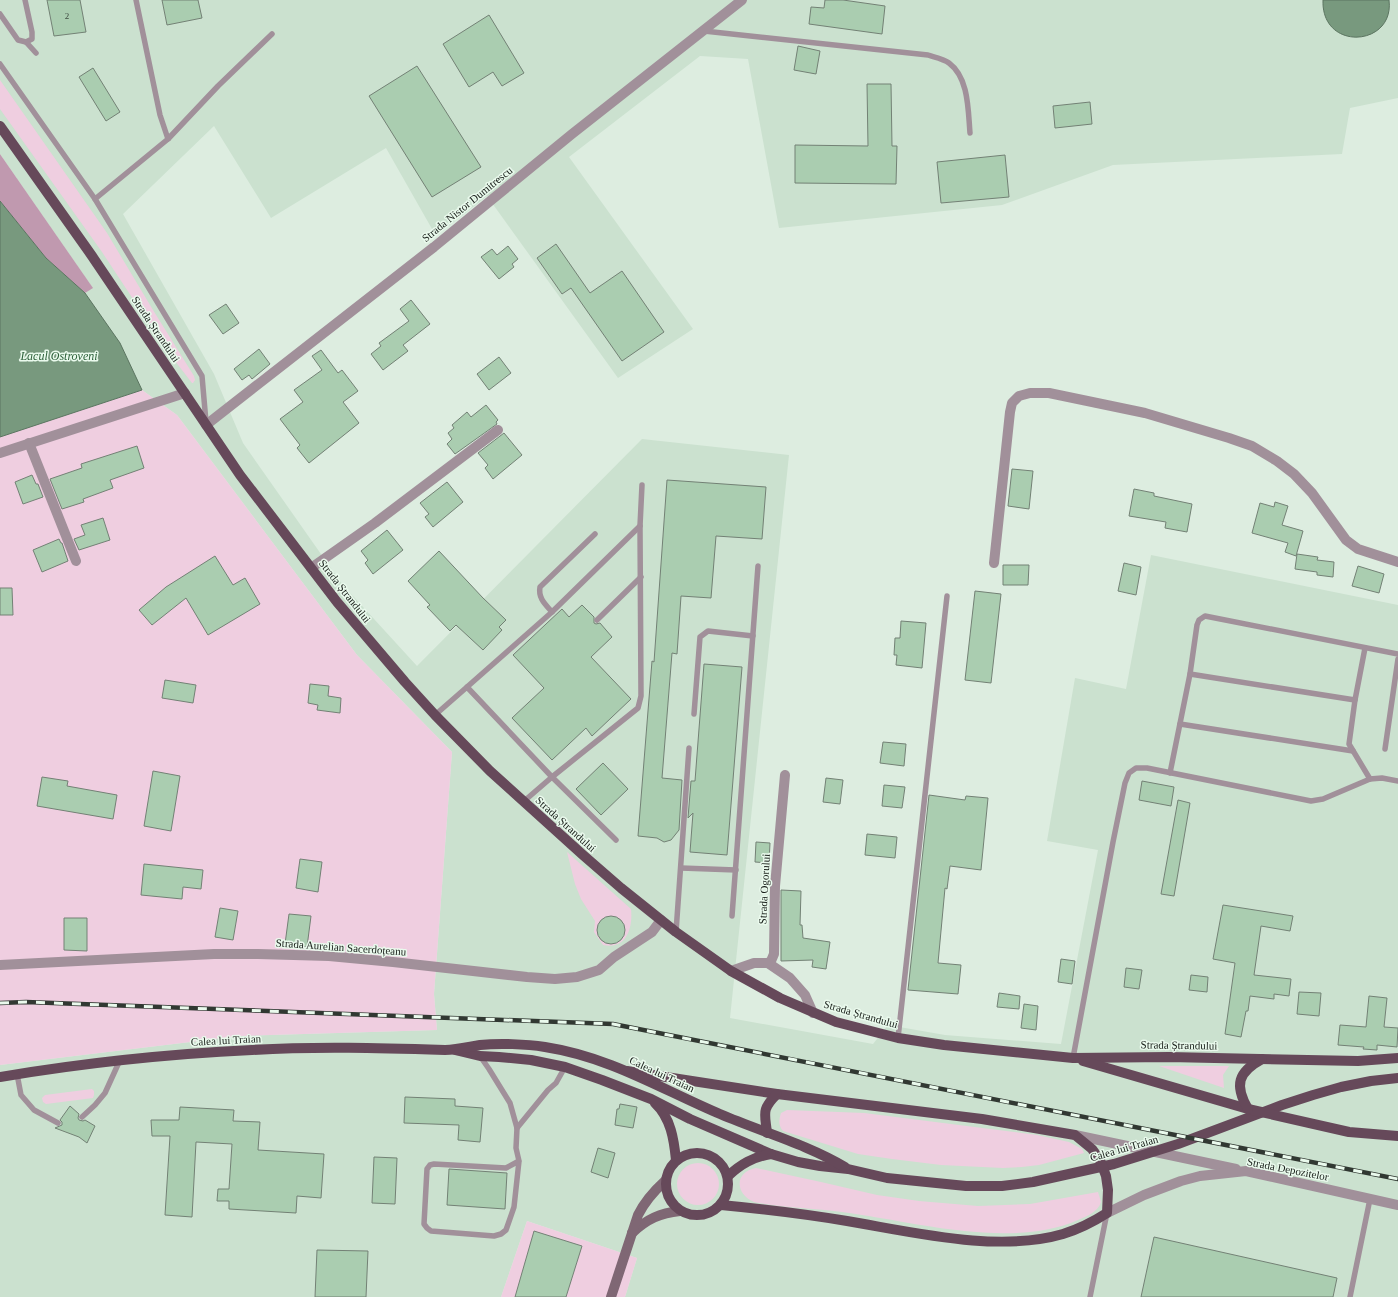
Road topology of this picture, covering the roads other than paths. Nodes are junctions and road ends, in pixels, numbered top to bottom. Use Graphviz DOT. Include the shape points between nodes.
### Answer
graph roads {
  1 [pos="25,0"];
  2 [pos="136,0"];
  3 [pos="742,0"];
  4 [pos="0,14"];
  5 [pos="704,31"];
  6 [pos="272,34"];
  7 [pos="26,42"];
  8 [pos="36,53"];
  9 [pos="0,64"];
  10 [pos="0,126"];
  11 [pos="970,133"];
  12 [pos="168,139"];
  13 [pos="95,199"];
  14 [pos="185,393"];
  15 [pos="206,425"];
  16 [pos="498,430"];
  17 [pos="29,443"];
  18 [pos="0,452"];
  19 [pos="642,485"];
  20 [pos="640,526"];
  21 [pos="595,534"];
  22 [pos="76,561"];
  23 [pos="1398,562"];
  24 [pos="994,564"];
  25 [pos="758,566"];
  26 [pos="311,568"];
  27 [pos="641,577"];
  28 [pos="948,596"];
  29 [pos="552,612"];
  30 [pos="597,620"];
  31 [pos="753,636"];
  32 [pos="1365,648"];
  33 [pos="1398,654"];
  34 [pos="1398,659"];
  35 [pos="1190,674"];
  36 [pos="467,687"];
  37 [pos="1355,700"];
  38 [pos="694,714"];
  39 [pos="435,715"];
  40 [pos="1180,724"];
  41 [pos="689,748"];
  42 [pos="1386,749"];
  43 [pos="1353,751"];
  44 [pos="1170,773"];
  45 [pos="785,775"];
  46 [pos="552,777"];
  47 [pos="1370,779"];
  48 [pos="1398,781"];
  49 [pos="523,802"];
  50 [pos="616,840"];
  51 [pos="681,868"];
  52 [pos="736,870"];
  53 [pos="732,916"];
  54 [pos="662,920"];
  55 [pos="676,932"];
  56 [pos="768,963"];
  57 [pos="0,965"];
  58 [pos="731,971"];
  59 [pos="813,1013"];
  60 [pos="898,1038"];
  61 [pos="455,1050"];
  62 [pos="480,1056"];
  63 [pos="1073,1058"];
  64 [pos="1264,1058"];
  65 [pos="1398,1058"];
  66 [pos="120,1060"];
  67 [pos="566,1067"];
  68 [pos="627,1071"];
  69 [pos="17,1074"];
  70 [pos="0,1076"];
  71 [pos="1398,1078"];
  72 [pos="777,1094"];
  73 [pos="650,1099"];
  74 [pos="1248,1109"];
  75 [pos="82,1117"];
  76 [pos="58,1123"];
  77 [pos="517,1128"];
  78 [pos="767,1133"];
  79 [pos="1075,1135"];
  80 [pos="1398,1136"];
  81 [pos="771,1154"];
  82 [pos="676,1160"];
  83 [pos="519,1161"];
  84 [pos="848,1169"];
  85 [pos="1246,1171"];
  86 [pos="728,1176"];
  87 [pos="665,1181"];
  88 [pos="1370,1199"];
  89 [pos="721,1204"];
  90 [pos="1398,1205"];
  91 [pos="680,1211"];
  92 [pos="1107,1213"];
  93 [pos="631,1235"];
  94 [pos="610,1297"];
  95 [pos="1090,1297"];
  96 [pos="1350,1297"];
  1 -- 7 [label="lane" via="32,32 32,39"];
  2 -- 12 [label="lane" via="160,115"];
  3 -- 5 [label="street, Strada Nistor Dumitrescu"];
  4 -- 7 [label="lane" via="18,40"];
  5 -- 11 [label="lane" via="928,55 948,62 959,74 967,96"];
  5 -- 15 [label="street, Strada Nistor Dumitrescu"];
  6 -- 12 [label="lane"];
  7 -- 8 [label="lane"];
  9 -- 13 [label="lane"];
  10 -- 14 [label="main road, Strada Ștrandului"];
  12 -- 13 [label="lane"];
  13 -- 15 [label="lane" via="202,376"];
  14 -- 15 [label="main road, Strada Ștrandului"];
  14 -- 17 [label="street"];
  15 -- 26 [label="main road, Strada Ștrandului"];
  16 -- 26 [label="street"];
  17 -- 18 [label="street"];
  17 -- 22 [label="street"];
  19 -- 20 [label="lane"];
  20 -- 27 [label="lane"];
  20 -- 29 [label="lane"];
  21 -- 29 [label="lane" via="540,586 542,600"];
  23 -- 24 [label="street" via="1358,549 1346,540 1294,474 1252,446 1144,413 1049,393 1030,393 1019,396 1012,403 1010,412"];
  25 -- 31 [label="lane"];
  26 -- 39 [label="main road, Strada Ștrandului" via="337,602"];
  27 -- 30 [label="lane"];
  27 -- 46 [label="lane" via="640,704"];
  28 -- 60 [label="lane"];
  29 -- 36 [label="lane"];
  31 -- 38 [label="lane" via="708,632 700,637"];
  31 -- 52 [label="lane"];
  32 -- 33 [label="lane"];
  32 -- 35 [label="lane" via="1205,616 1197,625"];
  32 -- 37 [label="lane"];
  34 -- 42 [label="lane"];
  35 -- 37 [label="lane"];
  35 -- 40 [label="lane"];
  36 -- 39 [label="lane"];
  36 -- 46 [label="lane"];
  37 -- 43 [label="lane" via="1349,736 1349,744"];
  39 -- 49 [label="main road, Strada Ștrandului"];
  40 -- 43 [label="lane"];
  40 -- 44 [label="lane"];
  41 -- 51 [label="lane"];
  43 -- 47 [label="lane"];
  44 -- 47 [label="lane" via="1310,801 1323,799"];
  44 -- 63 [label="lane" via="1136,768 1125,783"];
  45 -- 56 [label="street, Strada Ogorului" via="775,886 774,954"];
  46 -- 49 [label="lane"];
  46 -- 50 [label="lane"];
  47 -- 48 [label="lane"];
  49 -- 54 [label="main road, Strada Ștrandului" via="621,888"];
  51 -- 52 [label="lane"];
  51 -- 55 [label="lane"];
  52 -- 53 [label="lane"];
  54 -- 55 [label="main road, Strada Ștrandului"];
  54 -- 57 [label="street, Strada Aurelian Sacerdoțeanu" via="652,932 599,970 577,977 556,979 329,956 258,954"];
  55 -- 58 [label="main road, Strada Ștrandului"];
  56 -- 58 [label="street" via="754,963"];
  56 -- 59 [label="street" via="790,978 805,995"];
  58 -- 59 [label="main road, Strada Ștrandului"];
  59 -- 60 [label="main road, Strada Ștrandului" via="836,1022"];
  60 -- 63 [label="main road, Strada Ștrandului"];
  61 -- 62 [label="main road, Calea lui Traian"];
  61 -- 66 [label="main road, Calea lui Traian" via="254,1050"];
  61 -- 68 [label="main road, Calea lui Traian" via="500,1044 543,1046 575,1052"];
  62 -- 67 [label="main road, Calea lui Traian" via="531,1060"];
  62 -- 77 [label="lane" via="510,1103"];
  63 -- 64 [label="main road, Strada Ștrandului"];
  63 -- 74 [label="main road"];
  64 -- 65 [label="main road, Strada Ștrandului" via="1358,1061"];
  64 -- 74 [label="main road" via="1252,1065 1240,1080 1241,1098"];
  66 -- 69 [label="main road, Calea lui Traian"];
  66 -- 75 [label="lane" via="106,1093"];
  67 -- 73 [label="main road, Calea lui Traian"];
  67 -- 77 [label="lane" via="556,1083"];
  68 -- 72 [label="main road"];
  68 -- 78 [label="main road, Calea lui Traian"];
  69 -- 70 [label="main road, Calea lui Traian"];
  69 -- 76 [label="lane" via="21,1095 34,1110"];
  71 -- 84 [label="main road, Calea lui Traian" via="1341,1087 1282,1105 1171,1147 1114,1164 1033,1182 1002,1186 966,1186 887,1178"];
  72 -- 78 [label="main road" via="766,1108"];
  72 -- 79 [label="main road" via="982,1119"];
  73 -- 81 [label="main road, Calea lui Traian"];
  73 -- 82 [label="main road" via="661,1109 669,1124"];
  74 -- 80 [label="main road" via="1349,1132"];
  77 -- 83 [label="lane" via="516,1148"];
  78 -- 84 [label="main road, Calea lui Traian" via="826,1156"];
  79 -- 85 [label="street"];
  79 -- 92 [label="main road" via="1092,1149 1100,1160 1108,1190"];
  81 -- 84 [label="main road, Calea lui Traian" via="820,1166"];
  81 -- 86 [label="main road" via="751,1159"];
  82 -- 86 [label="main road" via="685,1154 706,1154 716,1159"];
  82 -- 87 [label="main road"];
  83 -- 83 [label="lane" via="514,1208 506,1230 501,1234 494,1236 431,1231 424,1224 427,1169 430,1165 506,1168"];
  85 -- 88 [label="street, Strada Depozitelor"];
  85 -- 92 [label="street, Strada Depozitelor" via="1181,1181"];
  86 -- 89 [label="main road" via="728,1191"];
  87 -- 91 [label="main road" via="669,1198"];
  87 -- 93 [label="street" via="644,1203"];
  88 -- 90 [label="street, Strada Depozitelor"];
  88 -- 96 [label="lane"];
  89 -- 91 [label="main road" via="706,1214 697,1216"];
  89 -- 92 [label="main road" via="990,1241 1056,1236 1089,1224"];
  91 -- 93 [label="street" via="655,1216"];
  92 -- 95 [label="lane"];
  93 -- 94 [label="street"];
}
